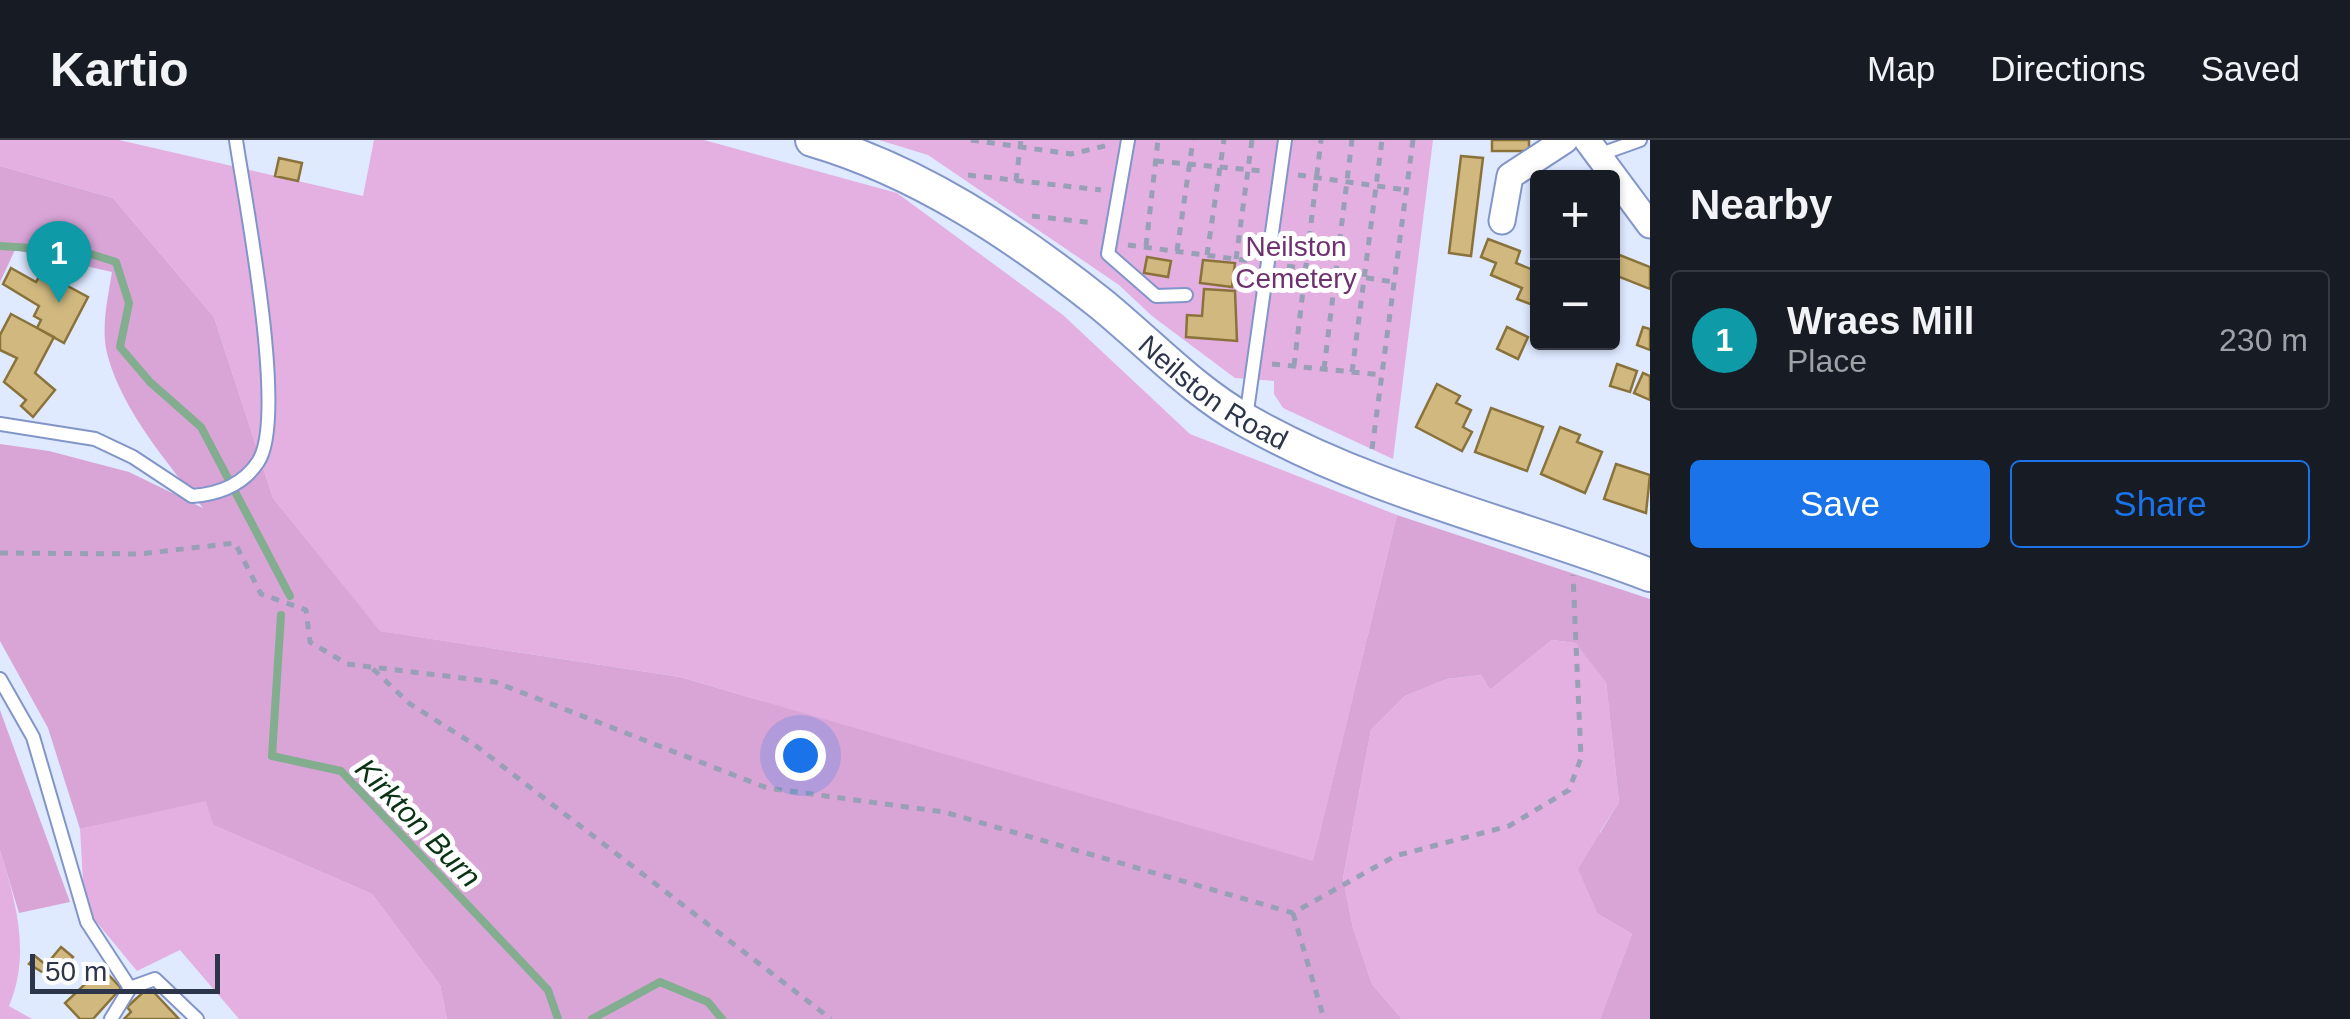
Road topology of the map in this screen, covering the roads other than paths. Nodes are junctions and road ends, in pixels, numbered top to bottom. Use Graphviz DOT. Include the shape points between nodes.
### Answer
graph roads {
  1 [pos="236,140"];
  2 [pos="812,140"];
  3 [pos="1124,140"];
  4 [pos="1285,140"];
  5 [pos="1565,140"];
  6 [pos="1640,140"];
  7 [pos="1592,148"];
  8 [pos="1502,221"];
  9 [pos="1650,225"];
  10 [pos="1186,295"];
  11 [pos="1246,421"];
  12 [pos="0,424"];
  13 [pos="1650,574"];
  14 [pos="0,679"];
  15 [pos="130,988"];
  16 [pos="111,1019"];
  17 [pos="196,1019"];
  1 -- 12 [label="lane" via="269,370 271,421 258,464 221,492 192,496 96,439"];
  2 -- 11 [label="street, Neilston Road" via="933,187 1098,302"];
  3 -- 10 [label="lane" via="1108,254 1156,296"];
  4 -- 11 [label="lane"];
  5 -- 8 [label="street" via="1510,176"];
  6 -- 7 [label="lane"];
  7 -- 9 [label="street"];
  11 -- 13 [label="street, Neilston Road" via="1362,474"];
  14 -- 15 [label="lane" via="33,737 87,922"];
  15 -- 16 [label="lane"];
  15 -- 17 [label="lane" via="155,979"];
}
